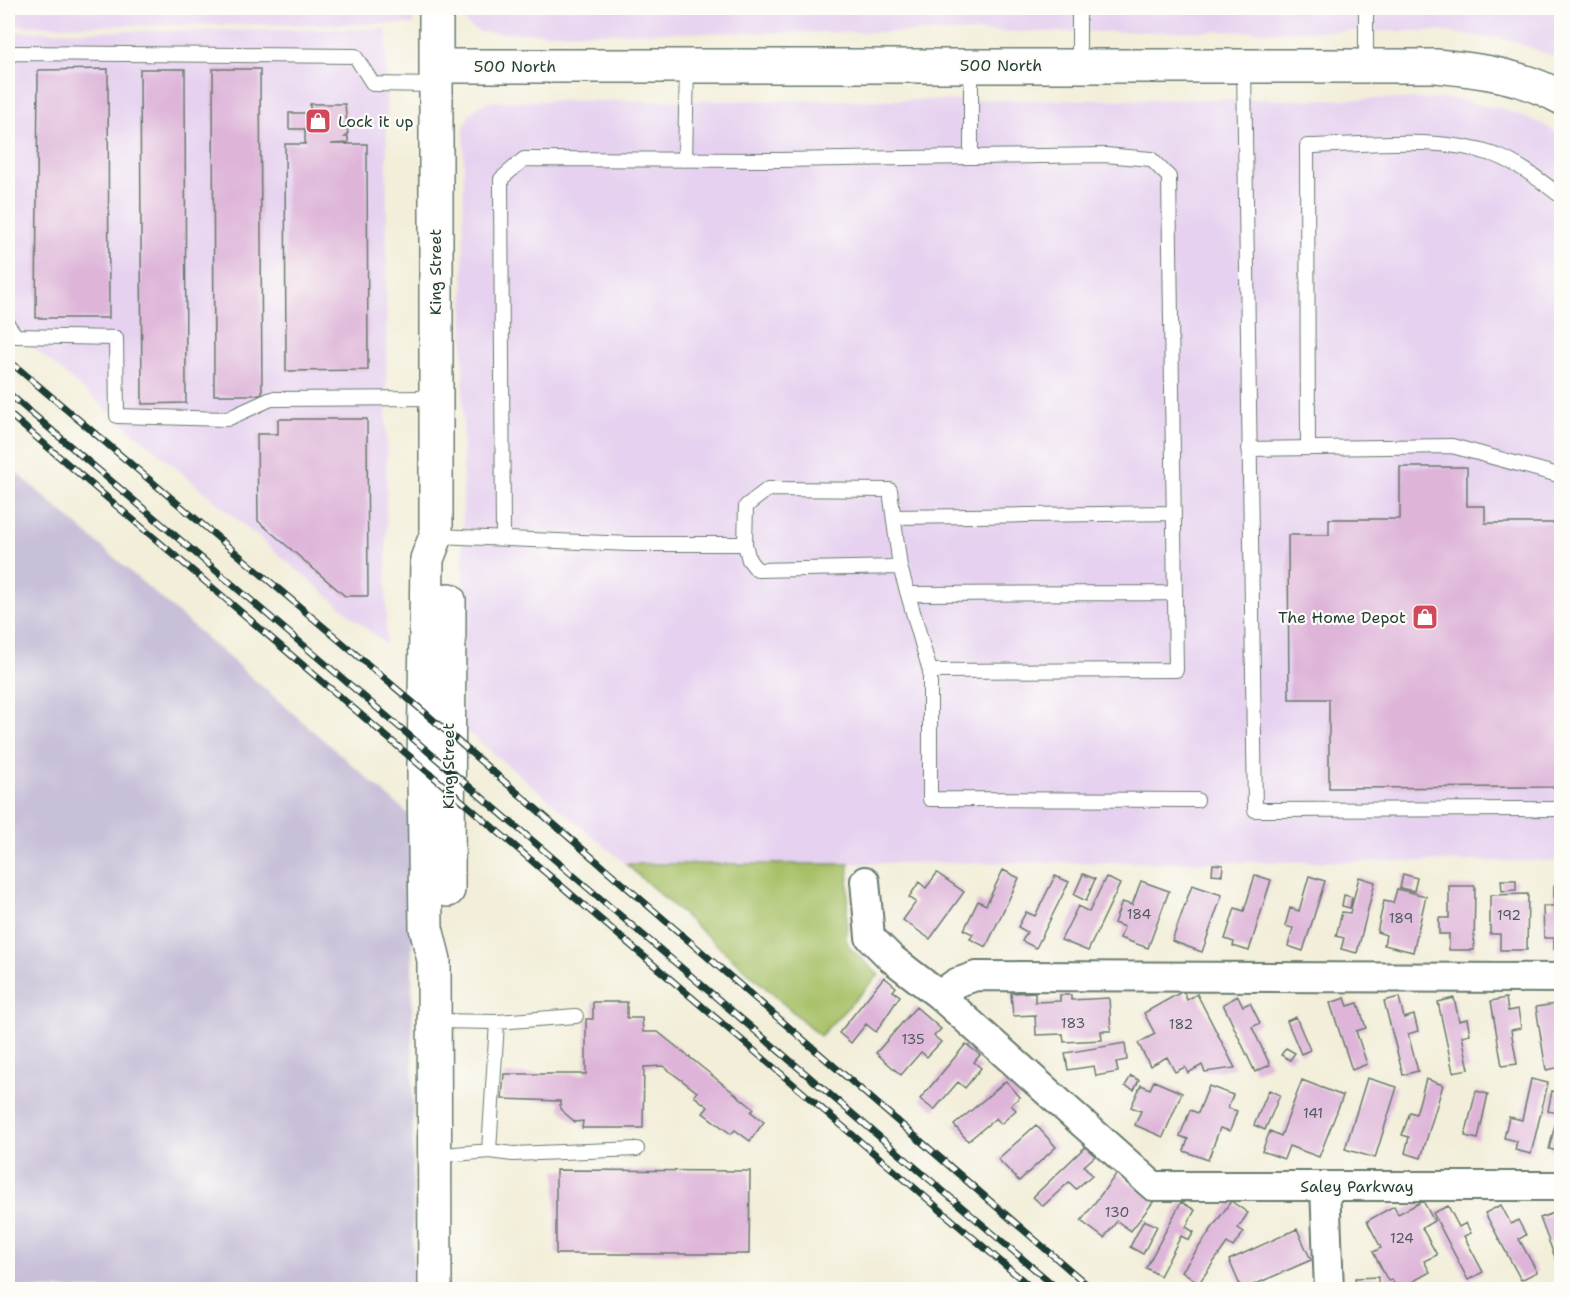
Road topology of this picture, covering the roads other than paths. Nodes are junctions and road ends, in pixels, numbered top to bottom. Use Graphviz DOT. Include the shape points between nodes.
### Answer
graph roads {
  1 [pos="436,8"];
  2 [pos="1079,8"];
  3 [pos="1366,8"];
  4 [pos="8,56"];
  5 [pos="971,65"];
  6 [pos="1079,65"];
  7 [pos="1244,65"];
  8 [pos="1366,65"];
  9 [pos="687,66"];
  10 [pos="436,76"];
  11 [pos="1562,98"];
  12 [pos="971,157"];
  13 [pos="685,160"];
  14 [pos="1562,197"];
  15 [pos="8,325"];
  16 [pos="435,398"];
  17 [pos="1308,447"];
  18 [pos="1249,449"];
  19 [pos="1562,476"];
  20 [pos="1174,513"];
  21 [pos="895,517"];
  22 [pos="436,536"];
  23 [pos="503,538"];
  24 [pos="745,544"];
  25 [pos="900,567"];
  26 [pos="1175,593"];
  27 [pos="908,594"];
  28 [pos="930,671"];
  29 [pos="1197,800"];
  30 [pos="1562,810"];
  31 [pos="865,880"];
  32 [pos="1562,978"];
  33 [pos="939,995"];
  34 [pos="576,1016"];
  35 [pos="434,1021"];
  36 [pos="497,1022"];
  37 [pos="637,1149"];
  38 [pos="489,1151"];
  39 [pos="433,1156"];
  40 [pos="1325,1186"];
  41 [pos="1562,1186"];
  42 [pos="435,1290"];
  43 [pos="1329,1290"];
  1 -- 10 [label="street, King Street"];
  2 -- 6 [label="lane"];
  3 -- 8 [label="lane"];
  4 -- 10 [label="lane" via="356,56 373,84"];
  5 -- 6 [label="street, 500 North"];
  5 -- 9 [label="street, 500 North"];
  5 -- 12 [label="lane"];
  6 -- 7 [label="street, 500 North"];
  7 -- 8 [label="street, 500 North"];
  7 -- 18 [label="lane"];
  8 -- 11 [label="street, 500 North" via="1478,70 1519,80"];
  9 -- 10 [label="street, 500 North"];
  9 -- 13 [label="lane"];
  10 -- 16 [label="street, King Street"];
  12 -- 13 [label="lane"];
  12 -- 20 [label="lane" via="1105,154 1151,159 1168,177"];
  13 -- 23 [label="lane" via="524,159 501,179"];
  14 -- 17 [label="lane" via="1529,172 1496,156 1452,144 1307,146"];
  15 -- 16 [label="lane" via="16,336 116,338 117,416 227,419 271,399"];
  16 -- 22 [label="street, King Street"];
  17 -- 18 [label="lane"];
  17 -- 19 [label="lane" via="1452,446"];
  18 -- 30 [label="lane" via="1255,810"];
  20 -- 21 [label="lane"];
  20 -- 26 [label="lane"];
  21 -- 24 [label="lane" via="890,490 768,489 746,506"];
  21 -- 25 [label="lane"];
  22 -- 23 [label="lane"];
  22 -- 35 [label="street, King Street" via="428,559 424,768 426,928 434,960"];
  23 -- 24 [label="lane"];
  24 -- 25 [label="lane" via="749,560 757,570"];
  25 -- 27 [label="lane"];
  26 -- 27 [label="lane"];
  26 -- 28 [label="lane" via="1176,670"];
  27 -- 28 [label="lane"];
  28 -- 29 [label="lane" via="930,799"];
  31 -- 33 [label="street" via="870,937"];
  32 -- 33 [label="street" via="976,976"];
  33 -- 40 [label="street, Saley Parkway" via="1153,1186"];
  34 -- 36 [label="lane"];
  35 -- 36 [label="lane"];
  35 -- 39 [label="street, King Street"];
  36 -- 38 [label="lane"];
  37 -- 38 [label="lane" via="513,1154"];
  38 -- 39 [label="lane"];
  39 -- 42 [label="street, King Street"];
  40 -- 41 [label="street, Saley Parkway"];
  40 -- 43 [label="street"];
}
